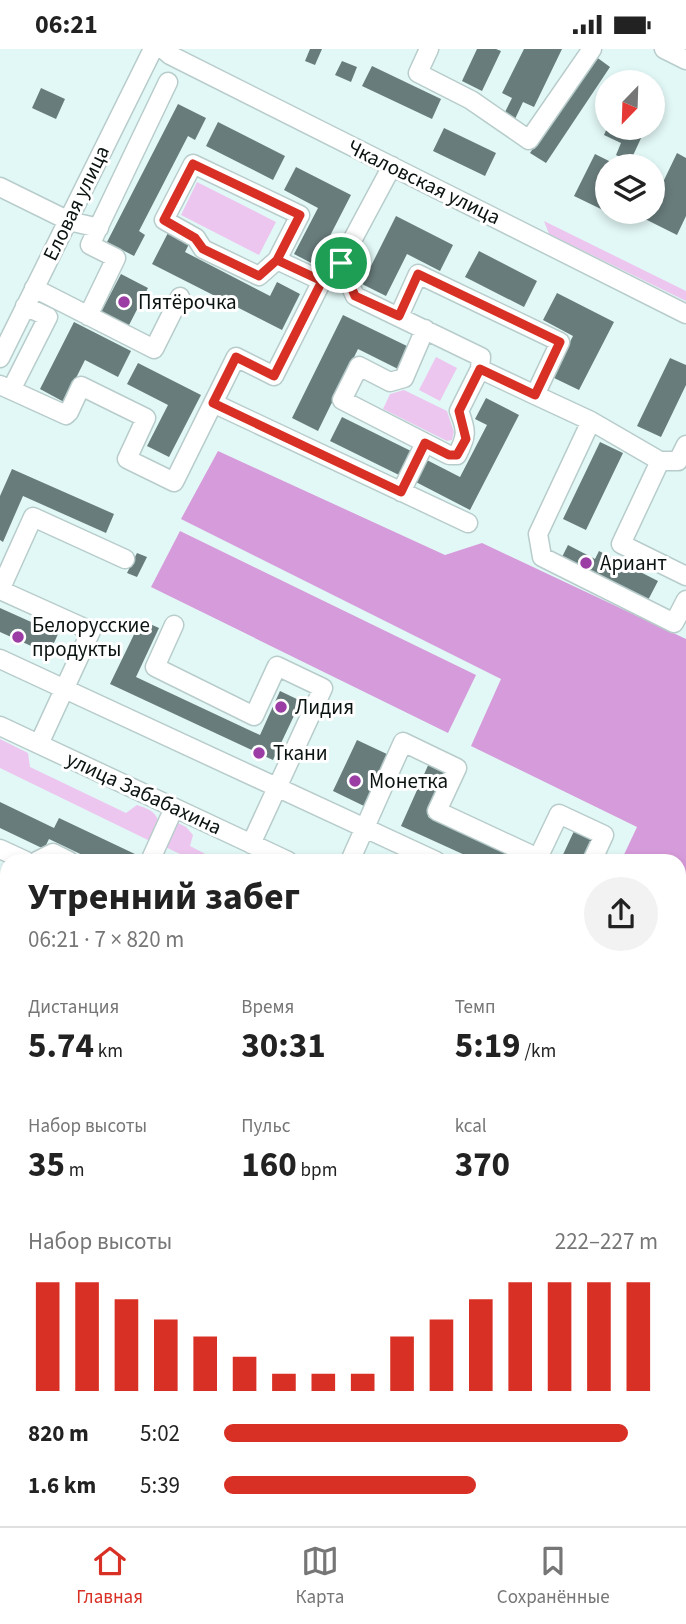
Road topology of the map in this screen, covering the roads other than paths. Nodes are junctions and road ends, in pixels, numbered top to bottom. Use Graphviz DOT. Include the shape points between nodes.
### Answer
graph roads {
  1 [pos="153,49"];
  2 [pos="163,49"];
  3 [pos="429,49"];
  4 [pos="592,49"];
  5 [pos="664,49"];
  6 [pos="686,60"];
  7 [pos="168,82"];
  8 [pos="392,166"];
  9 [pos="0,187"];
  10 [pos="69,221"];
  11 [pos="99,228"];
  12 [pos="277,260"];
  13 [pos="341,263"];
  14 [pos="322,281"];
  15 [pos="34,288"];
  16 [pos="180,297"];
  17 [pos="25,306"];
  18 [pos="686,314"];
  19 [pos="88,316"];
  20 [pos="399,316"];
  21 [pos="425,329"];
  22 [pos="0,358"];
  23 [pos="480,369"];
  24 [pos="5,388"];
  25 [pos="535,395"];
  26 [pos="213,403"];
  27 [pos="591,421"];
  28 [pos="425,443"];
  29 [pos="686,445"];
  30 [pos="660,461"];
  31 [pos="401,492"];
  32 [pos="468,523"];
  33 [pos="125,559"];
  34 [pos="686,576"];
  35 [pos="686,600"];
  36 [pos="173,625"];
  37 [pos="0,659"];
  38 [pos="64,689"];
  39 [pos="0,726"];
  40 [pos="39,744"];
  41 [pos="276,787"];
  42 [pos="174,808"];
  43 [pos="366,828"];
  44 [pos="251,843"];
  45 [pos="153,854"];
  46 [pos="274,854"];
  47 [pos="353,854"];
  48 [pos="421,854"];
  49 [pos="529,854"];
  50 [pos="540,854"];
  51 [pos="595,854"];
  1 -- 10 [label="street, Еловая улица"];
  2 -- 8 [label="street, Чкаловская улица"];
  3 -- 4 [label="street" via="418,73 471,100 529,140"];
  5 -- 6 [label="street"];
  7 -- 11 [label="street"];
  8 -- 13 [label="street"];
  8 -- 18 [label="street, Чкаловская улица"];
  9 -- 10 [label="street"];
  10 -- 11 [label="street"];
  10 -- 15 [label="street, Еловая улица"];
  11 -- 19 [label="street" via="90,246 116,258"];
  12 -- 12 [label="street" via="259,276 203,249 195,238 164,220 193,164 300,215"];
  12 -- 14 [label="street"];
  13 -- 14 [label="street"];
  13 -- 20 [label="street" via="355,296"];
  14 -- 26 [label="street" via="274,376 236,357"];
  15 -- 17 [label="street, Еловая улица"];
  15 -- 19 [label="street"];
  16 -- 19 [label="street" via="154,349"];
  17 -- 22 [label="street, Еловая улица"];
  17 -- 24 [label="street" via="48,317"];
  20 -- 21 [label="street"];
  20 -- 25 [label="street" via="418,274 560,342"];
  21 -- 23 [label="street" via="481,356"];
  21 -- 28 [label="street" via="404,379 390,382 359,366 342,400"];
  23 -- 25 [label="street"];
  23 -- 28 [label="street" via="459,411 466,439 457,455"];
  24 -- 26 [label="street" via="66,415 81,386 146,418 127,459 174,482"];
  25 -- 27 [label="street"];
  26 -- 31 [label="street"];
  27 -- 30 [label="street"];
  27 -- 35 [label="street" via="538,534 542,557 674,623"];
  28 -- 31 [label="street"];
  29 -- 30 [label="street" via="678,461"];
  30 -- 34 [label="street" via="621,544"];
  31 -- 32 [label="street"];
  33 -- 38 [label="street" via="33,517 0,590 91,631"];
  36 -- 41 [label="street" via="155,667 254,716 277,666 323,688"];
  37 -- 38 [label="street"];
  38 -- 40 [label="street"];
  38 -- 41 [label="street"];
  39 -- 40 [label="street, улица Забабахина"];
  40 -- 42 [label="street, улица Забабахина"];
  41 -- 43 [label="street"];
  41 -- 44 [label="street"];
  42 -- 44 [label="street, улица Забабахина"];
  42 -- 45 [label="street"];
  43 -- 47 [label="street"];
  43 -- 48 [label="street"];
  43 -- 49 [label="street" via="404,742 457,768 437,811"];
  44 -- 46 [label="street, улица Забабахина"];
  50 -- 51 [label="street" via="559,814 604,835"];
}
